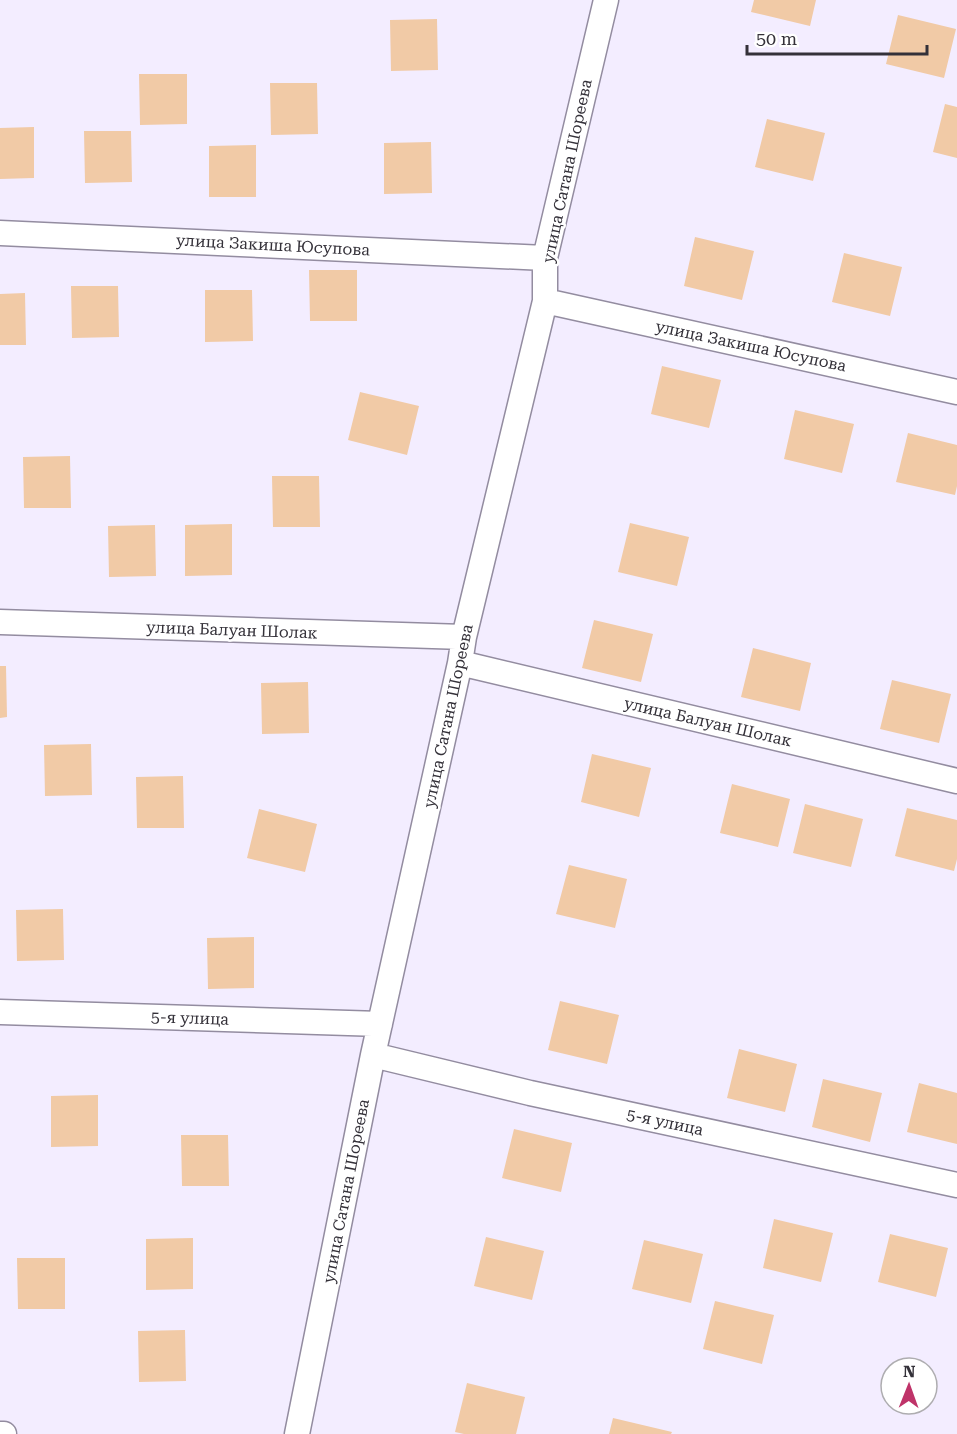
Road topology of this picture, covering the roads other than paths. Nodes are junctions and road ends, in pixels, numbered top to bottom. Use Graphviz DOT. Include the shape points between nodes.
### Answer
graph roads {
  1 [pos="606,0"];
  2 [pos="0,233"];
  3 [pos="545,258"];
  4 [pos="545,301"];
  5 [pos="957,392"];
  6 [pos="0,622"];
  7 [pos="464,637"];
  8 [pos="460,663"];
  9 [pos="957,781"];
  10 [pos="0,1012"];
  11 [pos="380,1024"];
  12 [pos="373,1055"];
  13 [pos="957,1185"];
  14 [pos="297,1434"];
  1 -- 3 [label="street, улица Сатана Шореева"];
  2 -- 3 [label="street, улица Закиша Юсупова"];
  3 -- 4 [label="street, улица Сатана Шореева"];
  4 -- 5 [label="street, улица Закиша Юсупова"];
  4 -- 7 [label="street, улица Сатана Шореева"];
  6 -- 7 [label="street, улица Балуан Шолак"];
  7 -- 8 [label="street, улица Сатана Шореева"];
  8 -- 9 [label="street, улица Балуан Шолак"];
  8 -- 11 [label="street, улица Сатана Шореева"];
  10 -- 11 [label="street, 5-я улица"];
  11 -- 12 [label="street, улица Сатана Шореева"];
  12 -- 13 [label="street, 5-я улица"];
  12 -- 14 [label="street, улица Сатана Шореева"];
}
